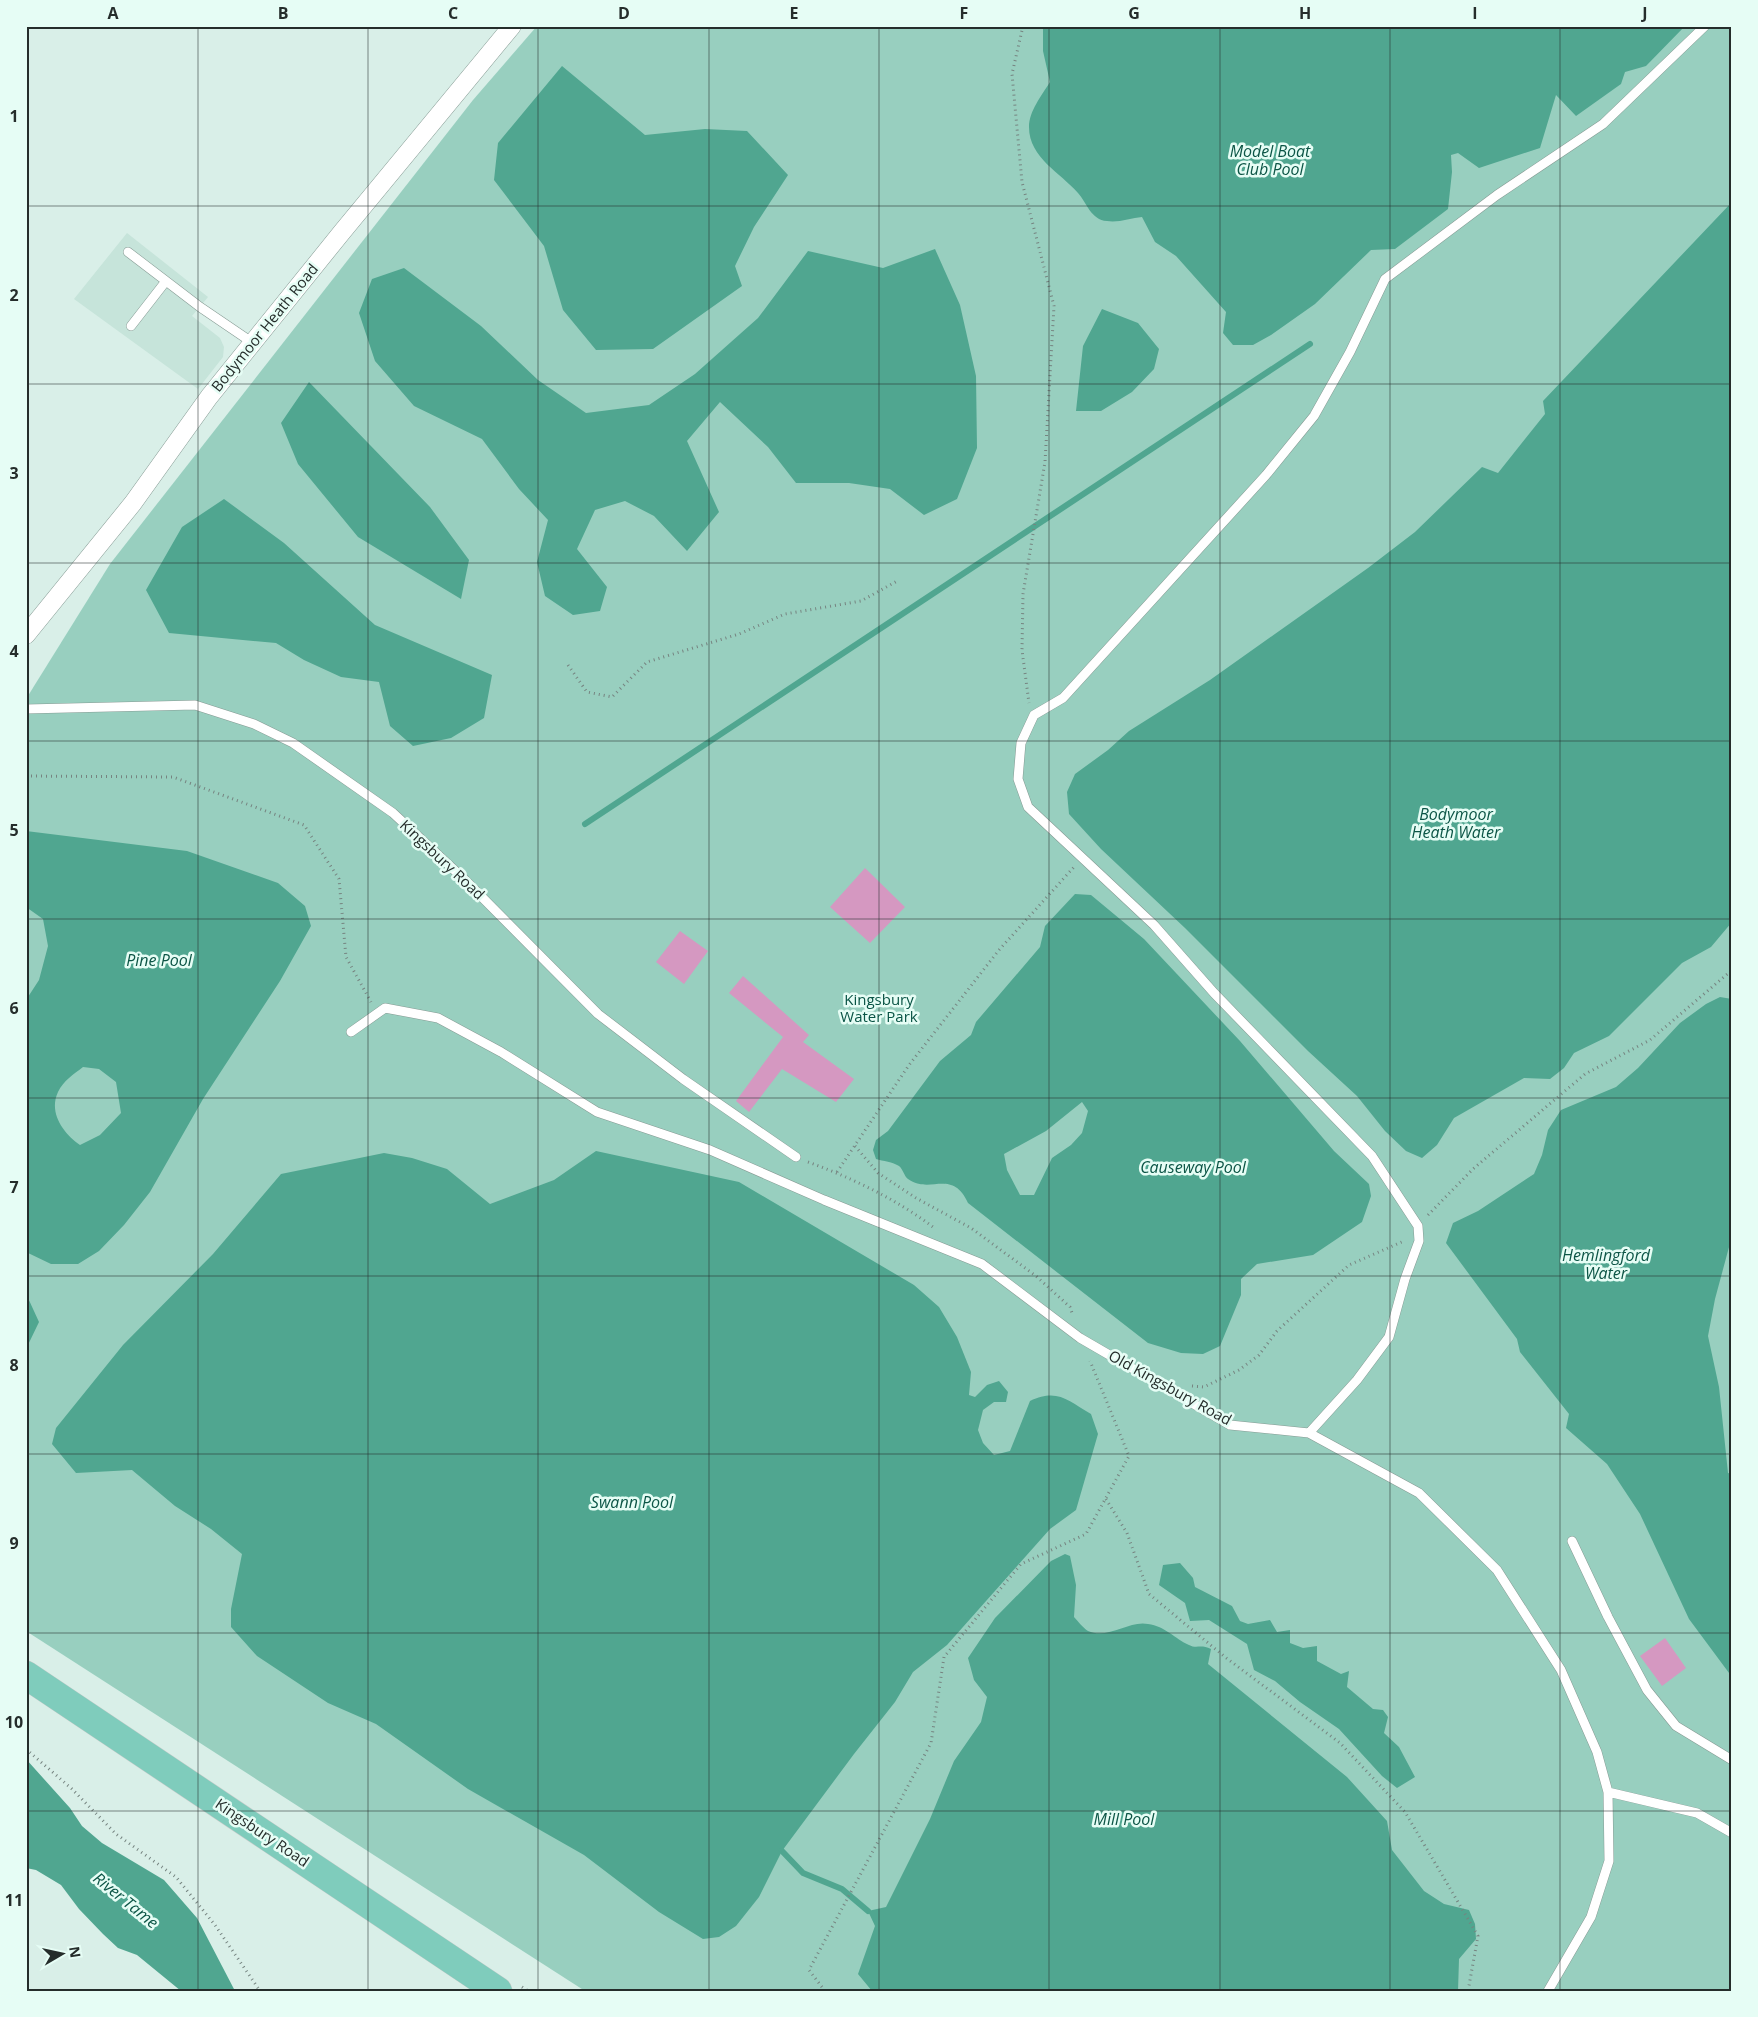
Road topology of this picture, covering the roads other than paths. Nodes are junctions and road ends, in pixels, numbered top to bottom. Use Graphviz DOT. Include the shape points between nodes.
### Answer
graph roads {
  1 [pos="512,26"];
  2 [pos="1705,26"];
  3 [pos="128,252"];
  4 [pos="166,281"];
  5 [pos="131,326"];
  6 [pos="253,343"];
  7 [pos="26,635"];
  8 [pos="26,710"];
  9 [pos="351,1032"];
  10 [pos="796,1157"];
  11 [pos="1308,1433"];
  12 [pos="1572,1541"];
  13 [pos="26,1675"];
  14 [pos="1732,1760"];
  15 [pos="1608,1792"];
  16 [pos="1732,1833"];
  17 [pos="498,1991"];
  18 [pos="1548,1991"];
  1 -- 6 [label="street, Bodymoor Heath Road"];
  2 -- 11 [label="lane" via="1603,124 1497,196 1385,279 1350,352 1314,416 1266,474 1063,698 1034,715 1021,743 1018,779 1028,807 1154,925 1214,993 1372,1156 1418,1226 1419,1242 1389,1337 1357,1380"];
  3 -- 4 [label="lane"];
  4 -- 5 [label="lane"];
  4 -- 6 [label="lane"];
  6 -- 7 [label="street, Bodymoor Heath Road" via="209,397 133,502"];
  8 -- 10 [label="lane, Kingsbury Road" via="195,705 254,724 293,744 394,813 598,1014 683,1079"];
  9 -- 11 [label="lane, Old Kingsbury Road" via="385,1008 438,1018 501,1052 597,1112 710,1150 982,1264 1080,1338 1230,1425"];
  11 -- 15 [label="lane, Old Kingsbury Road" via="1419,1493 1498,1570 1561,1670 1597,1752"];
  12 -- 14 [label="lane" via="1647,1690 1676,1726"];
  13 -- 17 [label="main road, Kingsbury Road"];
  15 -- 16 [label="lane" via="1697,1813"];
  15 -- 18 [label="lane, Old Kingsbury Road" via="1609,1860 1591,1917"];
}
